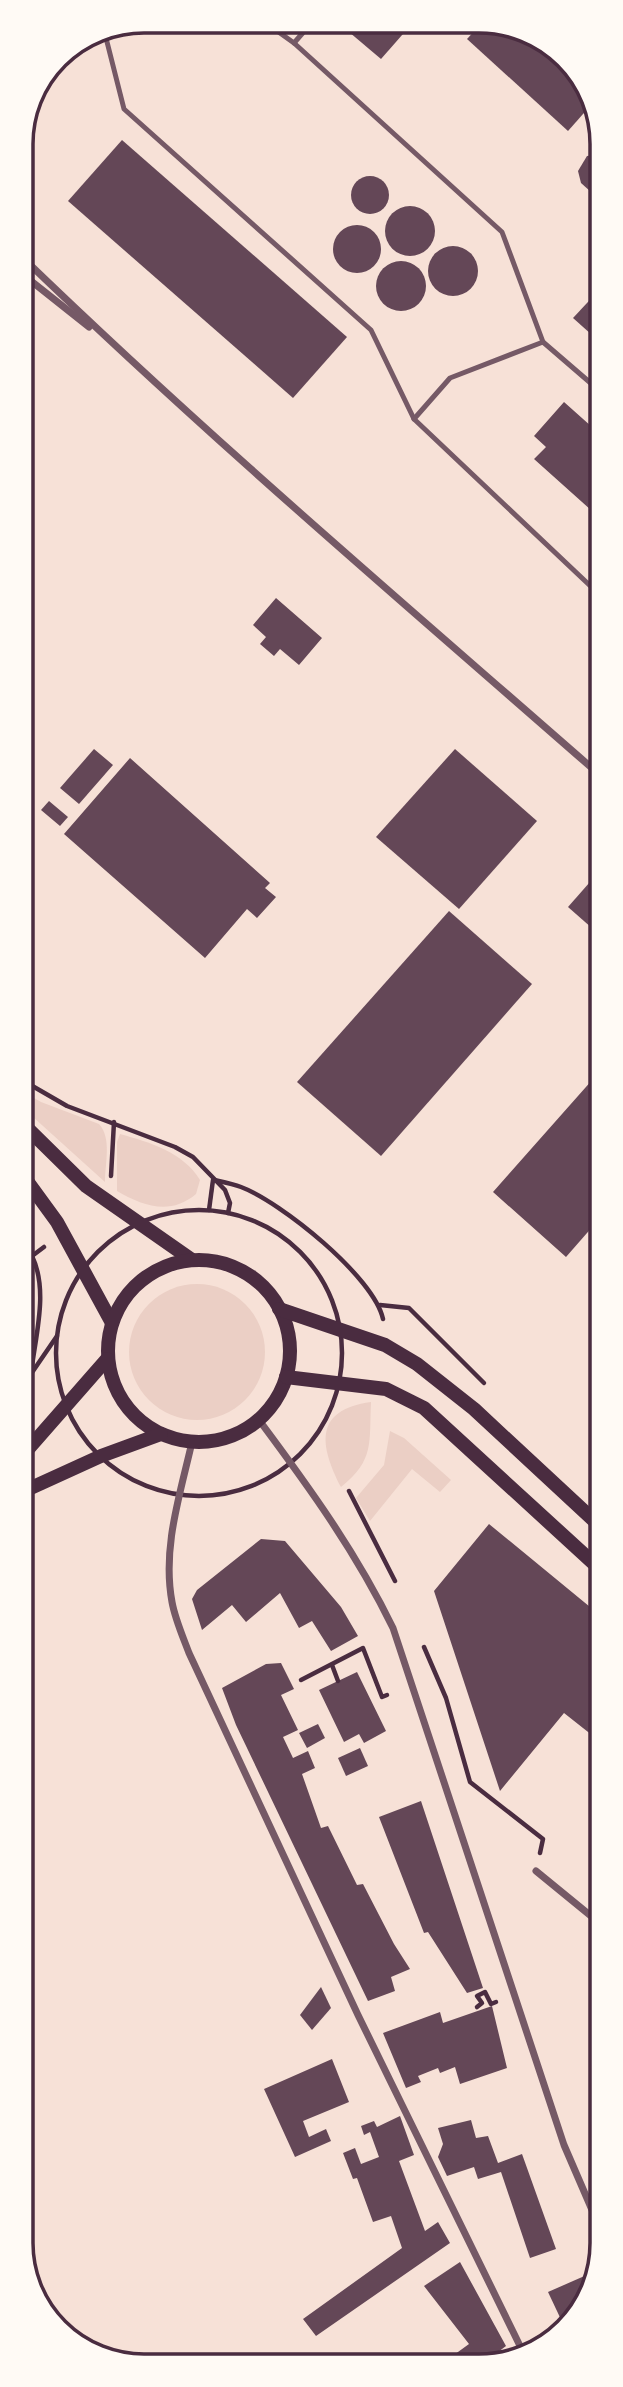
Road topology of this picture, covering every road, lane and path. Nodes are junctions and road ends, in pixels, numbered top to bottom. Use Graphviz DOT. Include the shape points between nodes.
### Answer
graph roads {
  1 [pos="280,33"];
  2 [pos="303,33"];
  3 [pos="106,40"];
  4 [pos="294,43"];
  5 [pos="33,268"];
  6 [pos="33,283"];
  7 [pos="543,342"];
  8 [pos="124,356"];
  9 [pos="590,383"];
  10 [pos="414,419"];
  11 [pos="590,586"];
  12 [pos="590,766"];
  13 [pos="33,1086"];
  14 [pos="114,1122"];
  15 [pos="33,1134"];
  16 [pos="214,1180"];
  17 [pos="111,1184"];
  18 [pos="33,1189"];
  19 [pos="209,1210"];
  20 [pos="228,1213"];
  21 [pos="138,1223"];
  22 [pos="47,1244"];
  23 [pos="33,1255"];
  24 [pos="33,1258"];
  25 [pos="192,1261"];
  26 [pos="82,1270"];
  27 [pos="279,1309"];
  28 [pos="112,1324"];
  29 [pos="384,1324"];
  30 [pos="340,1329"];
  31 [pos="57,1336"];
  32 [pos="33,1357"];
  33 [pos="107,1359"];
  34 [pos="33,1371"];
  35 [pos="286,1377"];
  36 [pos="339,1382"];
  37 [pos="66,1405"];
  38 [pos="259,1420"];
  39 [pos="161,1434"];
  40 [pos="192,1442"];
  41 [pos="33,1443"];
  42 [pos="101,1456"];
  43 [pos="291,1462"];
  44 [pos="33,1487"];
  45 [pos="590,1517"];
  46 [pos="590,1560"];
  47 [pos="332,1665"];
  48 [pos="301,1681"];
  49 [pos="338,1681"];
  50 [pos="387,1695"];
  51 [pos="470,1782"];
  52 [pos="536,1871"];
  53 [pos="590,1915"];
  54 [pos="497,2002"];
  55 [pos="477,2007"];
  56 [pos="590,2205"];
  57 [pos="520,2345"];
  1 -- 4 [label="lane"];
  2 -- 4 [label="lane"];
  3 -- 10 [label="lane" via="124,108 371,330"];
  4 -- 7 [label="lane" via="502,232"];
  5 -- 8 [label="street"];
  6 -- 8 [label="street"];
  7 -- 9 [label="lane"];
  7 -- 10 [label="lane" via="450,378"];
  8 -- 12 [label="street"];
  10 -- 11 [label="lane"];
  13 -- 14 [label="path" via="67,1106"];
  14 -- 16 [label="path" via="193,1157"];
  14 -- 17 [label="path"];
  15 -- 21 [label="main road" via="86,1186"];
  16 -- 19 [label="path"];
  16 -- 20 [label="path" via="225,1191"];
  16 -- 29 [label="path" via="261,1198 337,1254 372,1291"];
  18 -- 26 [label="main road"];
  19 -- 20 [label="path"];
  19 -- 21 [label="path" via="184,1210"];
  20 -- 30 [label="path" via="252,1220 293,1245 324,1283"];
  21 -- 25 [label="main road"];
  21 -- 26 [label="path" via="107,1243"];
  22 -- 23 [label="path"];
  24 -- 32 [label="path" via="41,1289"];
  25 -- 27 [label="main road" via="218,1262 236,1269 254,1279"];
  25 -- 28 [label="main road" via="151,1273 120,1304"];
  26 -- 28 [label="main road"];
  26 -- 31 [label="path" via="62,1312"];
  27 -- 30 [label="main road"];
  27 -- 35 [label="main road" via="287,1331"];
  28 -- 33 [label="main road"];
  30 -- 36 [label="path"];
  30 -- 45 [label="main road" via="385,1345 417,1364 474,1409"];
  31 -- 34 [label="path"];
  31 -- 37 [label="path" via="59,1383"];
  33 -- 37 [label="main road"];
  33 -- 39 [label="main road" via="122,1400"];
  35 -- 36 [label="main road"];
  35 -- 38 [label="main road"];
  36 -- 43 [label="path" via="326,1418"];
  36 -- 46 [label="main road" via="386,1389 424,1408"];
  37 -- 41 [label="main road"];
  37 -- 42 [label="path"];
  38 -- 40 [label="main road" via="228,1438"];
  38 -- 43 [label="street"];
  39 -- 40 [label="main road"];
  39 -- 42 [label="main road"];
  40 -- 57 [label="street" via="168,1572 172,1605 189,1653 358,2015"];
  42 -- 44 [label="main road"];
  43 -- 56 [label="street" via="348,1544 393,1628 564,2145"];
  47 -- 48 [label="path"];
  47 -- 49 [label="path"];
  47 -- 50 [label="path" via="363,1648 383,1697"];
  51 -- 52 [label="path" via="543,1839"];
  52 -- 53 [label="street"];
  54 -- 55 [label="path" via="491,2004 485,1992 477,1996 482,2003"];
}
